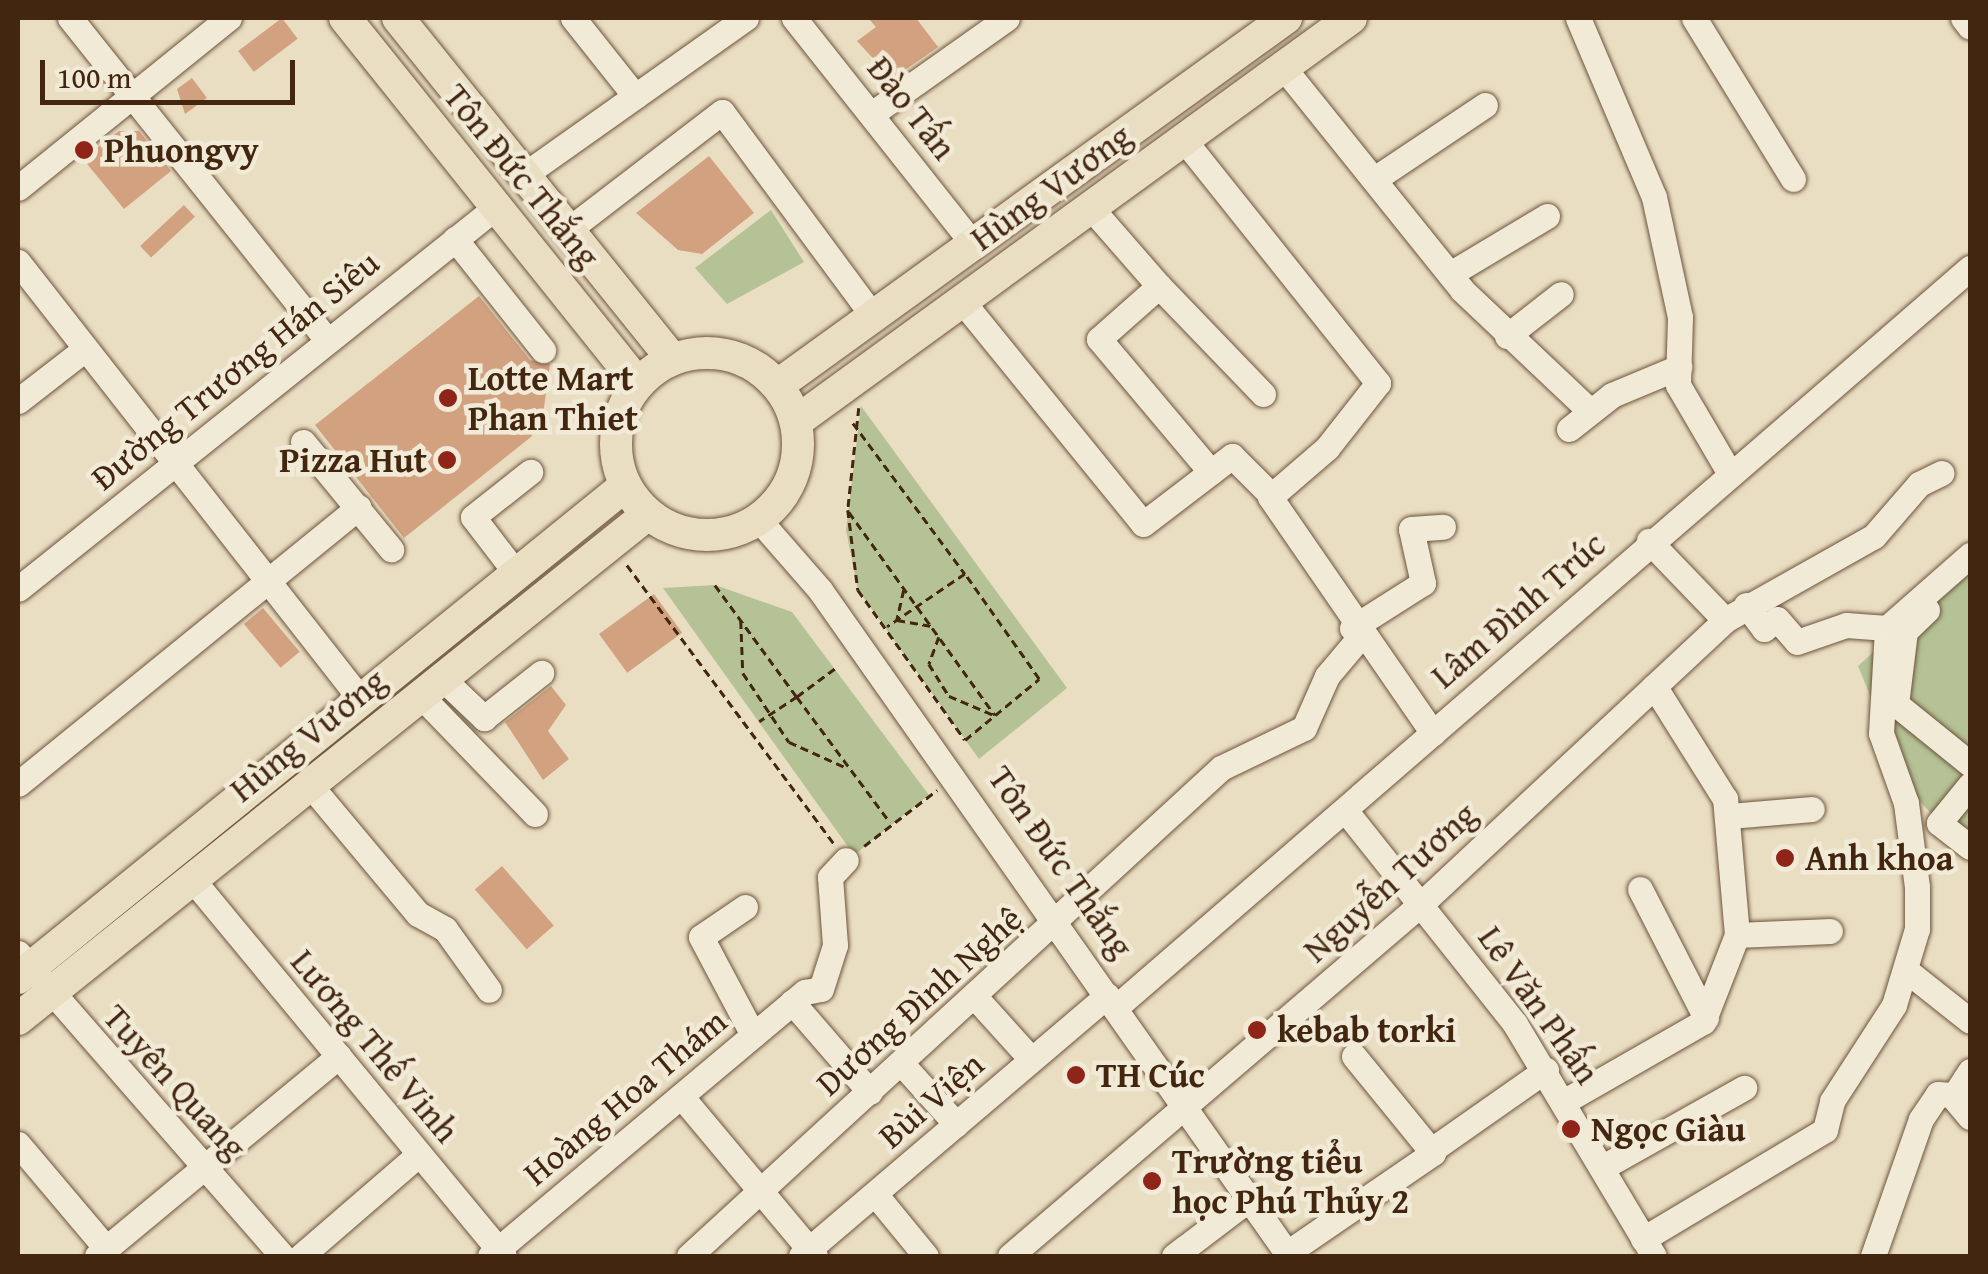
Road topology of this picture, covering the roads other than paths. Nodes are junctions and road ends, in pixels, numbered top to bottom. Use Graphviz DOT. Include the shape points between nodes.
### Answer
graph roads {
  1 [pos="70,18"];
  2 [pos="228,18"];
  3 [pos="344,18"];
  4 [pos="398,18"];
  5 [pos="573,18"];
  6 [pos="746,18"];
  7 [pos="794,18"];
  8 [pos="1007,18"];
  9 [pos="1352,18"];
  10 [pos="1578,18"];
  11 [pos="1694,18"];
  12 [pos="1963,18"];
  13 [pos="1273,27"];
  14 [pos="1970,27"];
  15 [pos="1283,67"];
  16 [pos="133,96"];
  17 [pos="635,96"];
  18 [pos="1485,106"];
  19 [pos="872,114"];
  20 [pos="1184,140"];
  21 [pos="524,175"];
  22 [pos="1376,178"];
  23 [pos="1793,179"];
  24 [pos="18,188"];
  25 [pos="496,207"];
  26 [pos="1090,208"];
  27 [pos="1547,216"];
  28 [pos="568,230"];
  29 [pos="456,239"];
  30 [pos="973,244"];
  31 [pos="18,262"];
  32 [pos="1970,268"];
  33 [pos="1450,274"];
  34 [pos="1159,286"];
  35 [pos="1560,294"];
  36 [pos="962,301"];
  37 [pos="873,316"];
  38 [pos="1507,336"];
  39 [pos="328,341"];
  40 [pos="85,348"];
  41 [pos="543,350"];
  42 [pos="672,360"];
  43 [pos="1679,368"];
  44 [pos="638,384"];
  45 [pos="778,385"];
  46 [pos="1263,394"];
  47 [pos="18,401"];
  48 [pos="1590,411"];
  49 [pos="796,421"];
  50 [pos="1569,429"];
  51 [pos="303,442"];
  52 [pos="175,463"];
  53 [pos="530,472"];
  54 [pos="1211,472"];
  55 [pos="1729,472"];
  56 [pos="1942,473"];
  57 [pos="625,486"];
  58 [pos="1269,493"];
  59 [pos="359,507"];
  60 [pos="648,514"];
  61 [pos="759,520"];
  62 [pos="1444,527"];
  63 [pos="1650,541"];
  64 [pos="392,549"];
  65 [pos="1970,555"];
  66 [pos="1970,568"];
  67 [pos="516,572"];
  68 [pos="269,583"];
  69 [pos="18,588"];
  70 [pos="1746,605"];
  71 [pos="1725,620"];
  72 [pos="1887,628"];
  73 [pos="1356,633"];
  74 [pos="540,673"];
  75 [pos="1654,686"];
  76 [pos="432,687"];
  77 [pos="358,696"];
  78 [pos="1432,733"];
  79 [pos="1970,764"];
  80 [pos="18,784"];
  81 [pos="310,785"];
  82 [pos="1970,785"];
  83 [pos="1812,808"];
  84 [pos="1344,810"];
  85 [pos="536,814"];
  86 [pos="1730,816"];
  87 [pos="1970,847"];
  88 [pos="846,860"];
  89 [pos="192,879"];
  90 [pos="1640,889"];
  91 [pos="1422,904"];
  92 [pos="745,908"];
  93 [pos="1057,923"];
  94 [pos="1830,931"];
  95 [pos="1738,935"];
  96 [pos="1907,970"];
  97 [pos="29,973"];
  98 [pos="489,990"];
  99 [pos="798,997"];
  100 [pos="975,997"];
  101 [pos="1111,1002"];
  102 [pos="1706,1018"];
  103 [pos="18,1019"];
  104 [pos="1970,1021"];
  105 [pos="753,1035"];
  106 [pos="338,1056"];
  107 [pos="1354,1056"];
  108 [pos="1031,1058"];
  109 [pos="902,1064"];
  110 [pos="1546,1070"];
  111 [pos="1970,1071"];
  112 [pos="1744,1088"];
  113 [pos="870,1092"];
  114 [pos="681,1096"];
  115 [pos="1954,1096"];
  116 [pos="1565,1100"];
  117 [pos="1186,1110"];
  118 [pos="1970,1117"];
  119 [pos="956,1124"];
  120 [pos="18,1144"];
  121 [pos="1433,1149"];
  122 [pos="419,1154"];
  123 [pos="1603,1167"];
  124 [pos="206,1170"];
  125 [pos="762,1191"];
  126 [pos="876,1194"];
  127 [pos="1248,1199"];
  128 [pos="1648,1248"];
  129 [pos="102,1252"];
  130 [pos="498,1254"];
  131 [pos="809,1254"];
  132 [pos="1288,1255"];
  133 [pos="282,1256"];
  134 [pos="301,1256"];
  135 [pos="688,1256"];
  136 [pos="926,1256"];
  137 [pos="1010,1256"];
  138 [pos="1174,1256"];
  139 [pos="1873,1256"];
  1 -- 16 [label="street"];
  2 -- 16 [label="street"];
  3 -- 25 [label="main road, Tôn Đức Thắng"];
  4 -- 21 [label="main road, Tôn Đức Thắng"];
  5 -- 17 [label="street"];
  6 -- 17 [label="street"];
  7 -- 19 [label="street, Đào Tấn"];
  8 -- 19 [label="street"];
  9 -- 15 [label="main road, Hùng Vương"];
  10 -- 43 [label="street" via="1654,196 1680,316"];
  11 -- 23 [label="street"];
  12 -- 14 [label="street"];
  13 -- 15 [label="main road"];
  13 -- 30 [label="main road, Hùng Vương"];
  15 -- 20 [label="main road, Hùng Vương"];
  15 -- 22 [label="street"];
  16 -- 24 [label="street"];
  16 -- 39 [label="street"];
  17 -- 21 [label="street"];
  18 -- 22 [label="street"];
  19 -- 30 [label="street, Đào Tấn"];
  20 -- 26 [label="main road, Hùng Vương"];
  20 -- 58 [label="street" via="1378,383 1327,448"];
  21 -- 28 [label="main road, Tôn Đức Thắng"];
  22 -- 33 [label="street"];
  25 -- 29 [label="street, Đường Trương Hán Siêu"];
  25 -- 44 [label="main road, Tôn Đức Thắng"];
  26 -- 34 [label="street"];
  26 -- 36 [label="main road, Hùng Vương"];
  27 -- 33 [label="street"];
  28 -- 37 [label="street" via="722,112"];
  28 -- 42 [label="main road, Tôn Đức Thắng"];
  29 -- 39 [label="street, Đường Trương Hán Siêu"];
  29 -- 41 [label="street"];
  30 -- 37 [label="main road, Hùng Vương"];
  31 -- 40 [label="street"];
  32 -- 55 [label="street, Lâm Đình Trúc"];
  33 -- 38 [label="street"];
  34 -- 46 [label="street"];
  34 -- 54 [label="street" via="1099,339"];
  35 -- 38 [label="street"];
  36 -- 49 [label="main road, Hùng Vương"];
  36 -- 54 [label="street" via="1143,524"];
  37 -- 45 [label="main road, Hùng Vương"];
  38 -- 48 [label="street"];
  39 -- 52 [label="street, Đường Trương Hán Siêu"];
  40 -- 47 [label="street"];
  40 -- 52 [label="street"];
  42 -- 44 [label="main road"];
  42 -- 45 [label="main road" via="740,358"];
  43 -- 48 [label="street"];
  43 -- 55 [label="street" via="1685,406"];
  44 -- 57 [label="main road" via="616,433"];
  45 -- 49 [label="main road"];
  48 -- 50 [label="street"];
  49 -- 61 [label="main road" via="793,476"];
  51 -- 59 [label="street"];
  52 -- 68 [label="street"];
  52 -- 69 [label="street, Đường Trương Hán Siêu"];
  53 -- 67 [label="street" via="473,517"];
  54 -- 58 [label="street" via="1236,456"];
  55 -- 63 [label="street, Lâm Đình Trúc"];
  56 -- 70 [label="street, Nguyễn Tương" via="1919,484 1874,536"];
  57 -- 60 [label="main road"];
  57 -- 67 [label="main road, Hùng Vương"];
  58 -- 73 [label="street"];
  59 -- 64 [label="street"];
  59 -- 68 [label="street"];
  60 -- 61 [label="main road" via="702,536"];
  60 -- 76 [label="main road, Hùng Vương"];
  61 -- 93 [label="street, Tôn Đức Thắng"];
  62 -- 73 [label="street, Dương Đình Nghệ" via="1411,529 1422,582"];
  63 -- 71 [label="street"];
  63 -- 78 [label="street, Lâm Đình Trúc"];
  65 -- 72 [label="street"];
  66 -- 79 [label="street" via="1904,631 1896,704"];
  67 -- 77 [label="main road, Hùng Vương"];
  68 -- 77 [label="street"];
  68 -- 80 [label="street"];
  70 -- 71 [label="street, Nguyễn Tương"];
  70 -- 72 [label="street" via="1764,629 1777,619 1797,642 1846,625"];
  71 -- 75 [label="street, Nguyễn Tương"];
  72 -- 96 [label="street" via="1881,733 1906,803 1917,887"];
  73 -- 78 [label="street"];
  73 -- 93 [label="street, Dương Đình Nghệ" via="1304,728 1222,768"];
  74 -- 76 [label="street" via="484,718"];
  75 -- 86 [label="street"];
  75 -- 91 [label="street, Nguyễn Tương"];
  76 -- 81 [label="main road, Hùng Vương"];
  76 -- 85 [label="street"];
  77 -- 97 [label="main road, Hùng Vương"];
  78 -- 84 [label="street, Lâm Đình Trúc"];
  81 -- 89 [label="main road, Hùng Vương"];
  81 -- 98 [label="street" via="418,914 446,929"];
  82 -- 87 [label="street" via="1939,823"];
  83 -- 86 [label="street"];
  84 -- 91 [label="street, Lê Văn Phấn"];
  84 -- 101 [label="street, Lâm Đình Trúc"];
  86 -- 95 [label="street"];
  88 -- 99 [label="street, Hoàng Hoa Thám" via="830,877 829,978"];
  89 -- 97 [label="main road, Hùng Vương"];
  89 -- 106 [label="street, Lương Thế Vinh"];
  90 -- 102 [label="street"];
  91 -- 110 [label="street, Lê Văn Phấn"];
  91 -- 117 [label="street, Nguyễn Tương"];
  92 -- 105 [label="street" via="701,937"];
  93 -- 100 [label="street, Dương Đình Nghệ"];
  93 -- 101 [label="street, Tôn Đức Thắng"];
  94 -- 95 [label="street"];
  95 -- 102 [label="street"];
  96 -- 104 [label="street"];
  96 -- 128 [label="street" via="1825,1130"];
  97 -- 103 [label="main road, Hùng Vương"];
  97 -- 124 [label="street, Tuyên Quang"];
  99 -- 105 [label="street, Hoàng Hoa Thám"];
  99 -- 113 [label="street"];
  100 -- 108 [label="street"];
  100 -- 109 [label="street, Dương Đình Nghệ"];
  101 -- 108 [label="street, Bùi Viện"];
  101 -- 117 [label="street, Tôn Đức Thắng"];
  102 -- 116 [label="street"];
  105 -- 114 [label="street, Hoàng Hoa Thám"];
  106 -- 122 [label="street, Lương Thế Vinh"];
  106 -- 124 [label="street"];
  107 -- 121 [label="street"];
  108 -- 119 [label="street, Bùi Viện"];
  109 -- 113 [label="street, Dương Đình Nghệ"];
  109 -- 119 [label="street"];
  110 -- 116 [label="street, Lê Văn Phấn"];
  110 -- 121 [label="street"];
  111 -- 115 [label="street"];
  112 -- 123 [label="street"];
  113 -- 125 [label="street, Dương Đình Nghệ"];
  114 -- 125 [label="street"];
  114 -- 130 [label="street, Hoàng Hoa Thám"];
  115 -- 118 [label="street"];
  115 -- 139 [label="street" via="1938,1094 1921,1119"];
  116 -- 123 [label="street, Lê Văn Phấn"];
  117 -- 127 [label="street, Tôn Đức Thắng"];
  117 -- 137 [label="street, Nguyễn Tương"];
  119 -- 126 [label="street, Bùi Viện"];
  120 -- 129 [label="street"];
  121 -- 132 [label="street"];
  122 -- 130 [label="street, Lương Thế Vinh"];
  122 -- 134 [label="street"];
  123 -- 128 [label="street, Lê Văn Phấn"];
  124 -- 129 [label="street"];
  124 -- 133 [label="street, Tuyên Quang"];
  125 -- 131 [label="street"];
  125 -- 135 [label="street, Dương Đình Nghệ"];
  126 -- 131 [label="street, Bùi Viện"];
  126 -- 136 [label="street"];
  127 -- 132 [label="street, Tôn Đức Thắng"];
  127 -- 138 [label="street"];
}
